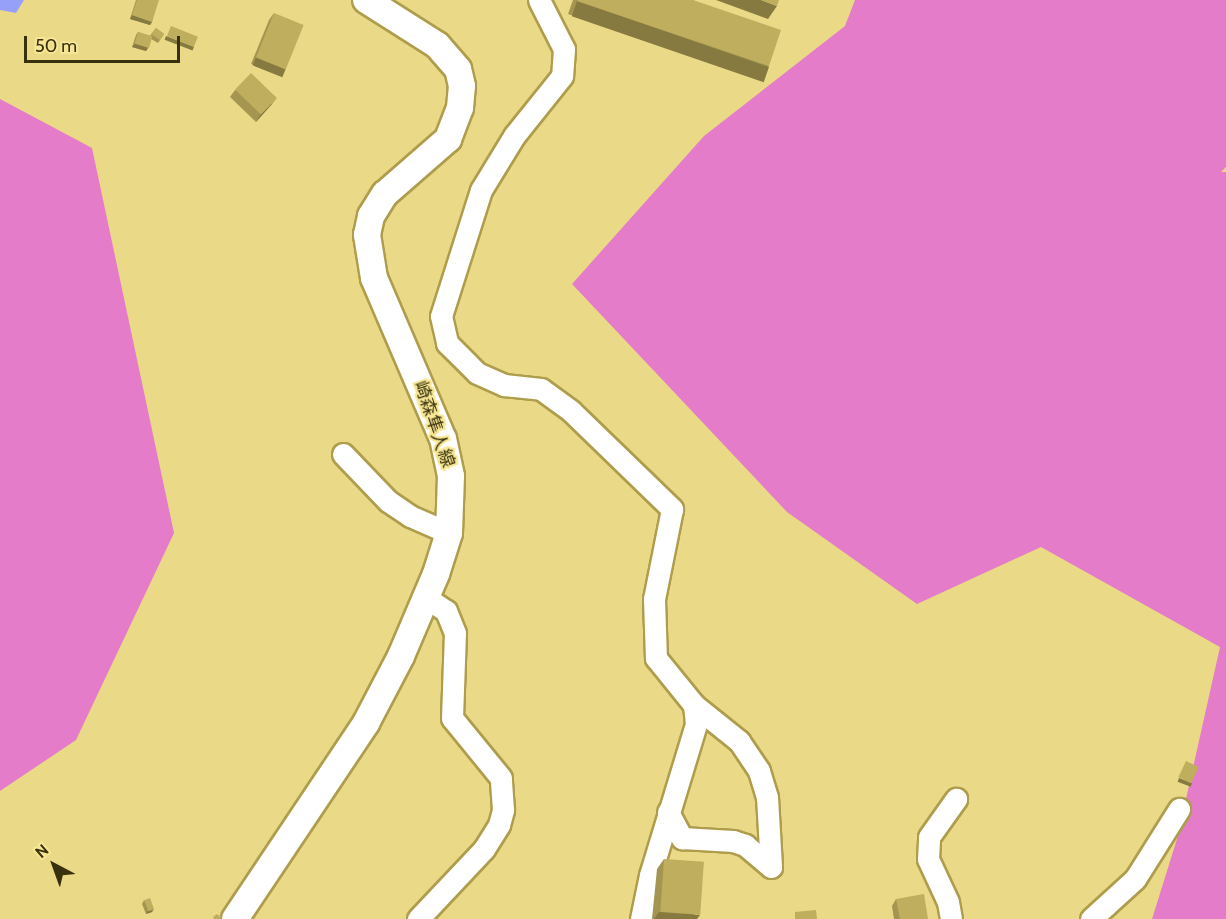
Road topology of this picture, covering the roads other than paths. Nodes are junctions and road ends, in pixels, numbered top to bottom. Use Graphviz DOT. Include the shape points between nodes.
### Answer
graph roads {
  1 [pos="366,0"];
  2 [pos="539,0"];
  3 [pos="343,453"];
  4 [pos="449,533"];
  5 [pos="424,596"];
  6 [pos="694,705"];
  7 [pos="956,799"];
  8 [pos="1179,809"];
  9 [pos="668,812"];
  10 [pos="235,919"];
  11 [pos="418,919"];
  12 [pos="641,919"];
  13 [pos="951,919"];
  14 [pos="1091,919"];
  1 -- 4 [label="main road, 崎森隼人線" via="437,45 458,69 462,86 460,108 448,139 385,195 371,216 367,235 374,278 442,439 451,476"];
  2 -- 6 [label="street" via="564,49 562,76 514,136 481,190 459,264 444,298 443,325 447,343 477,373 504,385 541,389 571,411 672,509 654,599 656,658"];
  3 -- 4 [label="street" via="388,501 410,516"];
  4 -- 5 [label="main road, 崎森隼人線" via="436,574"];
  5 -- 10 [label="main road, 崎森隼人線" via="401,656 366,723"];
  5 -- 11 [label="street" via="446,611 455,633 452,718 501,778 503,810 484,849"];
  6 -- 9 [label="street" via="696,724 691,747"];
  6 -- 9 [label="street" via="739,741 759,771 767,797 771,867 745,845 733,841 682,838"];
  7 -- 13 [label="street" via="929,837 928,859 948,902"];
  8 -- 14 [label="street" via="1135,879"];
  9 -- 12 [label="street"];
}
